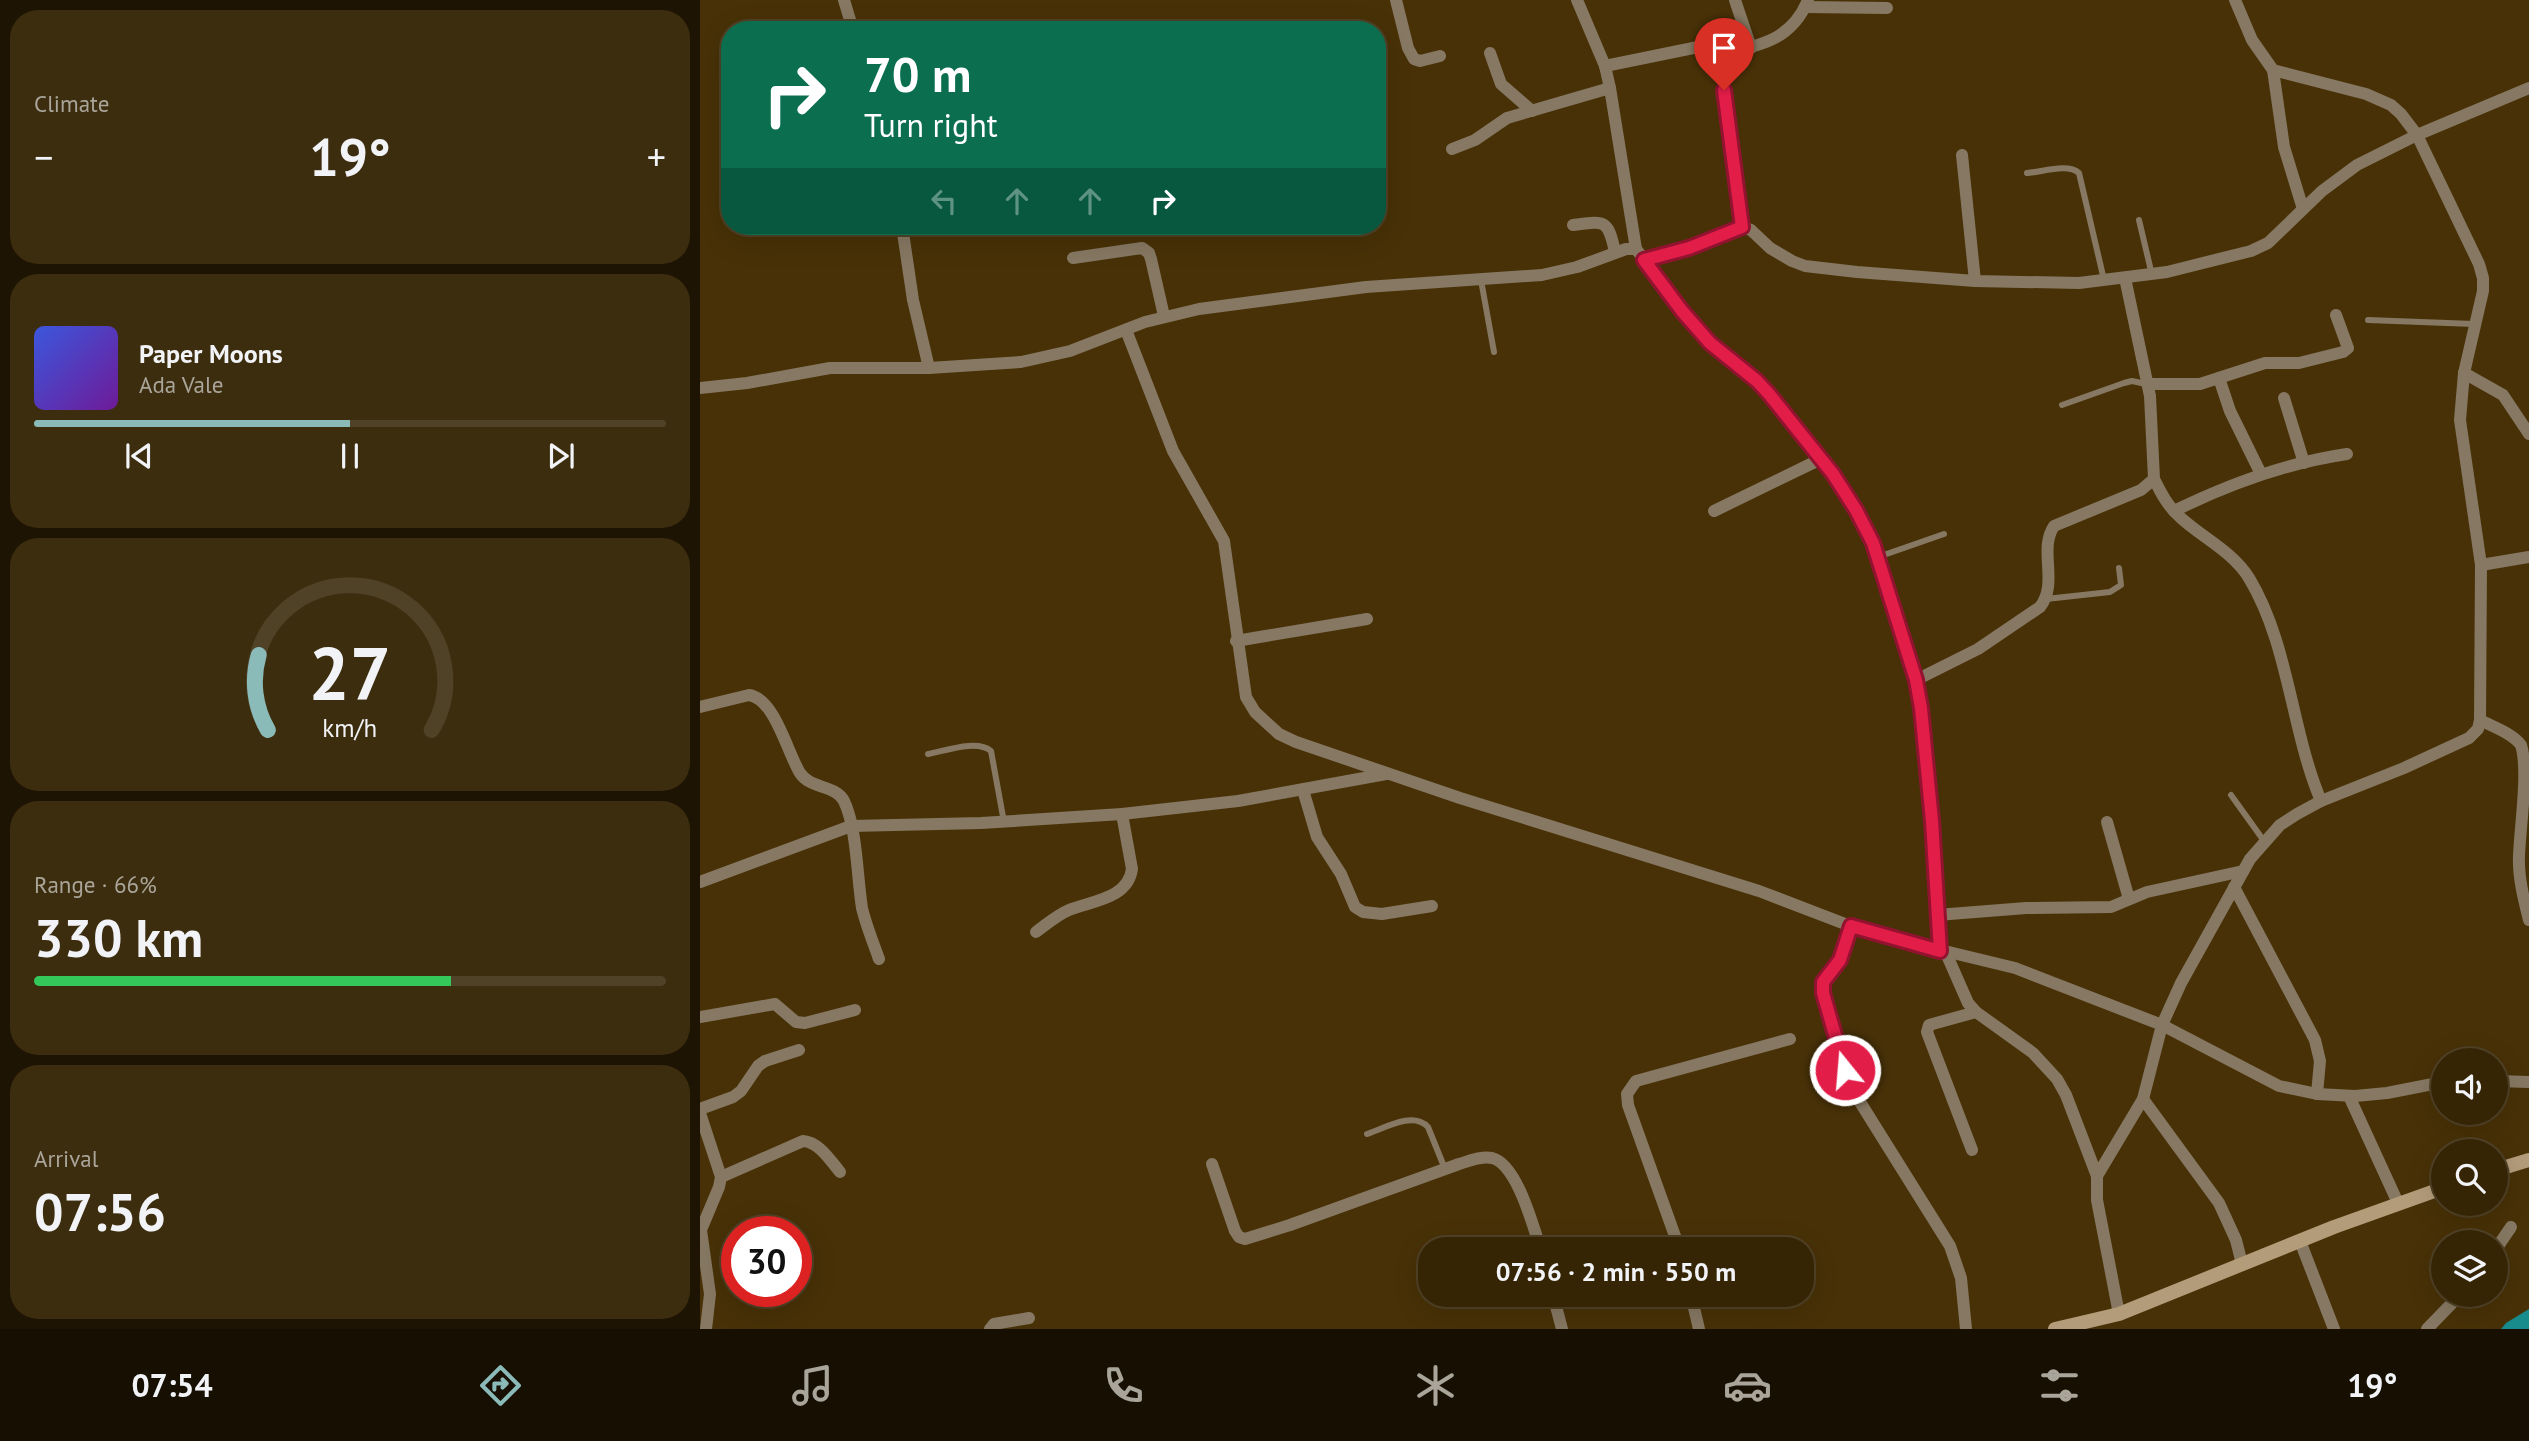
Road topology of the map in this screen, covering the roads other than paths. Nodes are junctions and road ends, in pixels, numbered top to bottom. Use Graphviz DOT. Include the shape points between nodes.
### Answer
graph roads {
  1 [pos="844,0"];
  2 [pos="1396,0"];
  3 [pos="1577,0"];
  4 [pos="1735,0"];
  5 [pos="2235,0"];
  6 [pos="1806,3"];
  7 [pos="1887,8"];
  8 [pos="850,21"];
  9 [pos="1751,48"];
  10 [pos="1490,53"];
  11 [pos="1718,54"];
  12 [pos="1440,56"];
  13 [pos="1605,66"];
  14 [pos="2273,70"];
  15 [pos="1610,88"];
  16 [pos="2529,88"];
  17 [pos="1532,111"];
  18 [pos="2417,135"];
  19 [pos="1452,149"];
  20 [pos="1962,155"];
  21 [pos="2027,173"];
  22 [pos="2303,209"];
  23 [pos="2139,220"];
  24 [pos="1573,225"];
  25 [pos="1742,227"];
  26 [pos="903,235"];
  27 [pos="1636,249"];
  28 [pos="1615,252"];
  29 [pos="1073,258"];
  30 [pos="1644,260"];
  31 [pos="2151,275"];
  32 [pos="2125,278"];
  33 [pos="1481,280"];
  34 [pos="2104,280"];
  35 [pos="1975,281"];
  36 [pos="2336,315"];
  37 [pos="1164,316"];
  38 [pos="2368,320"];
  39 [pos="2474,324"];
  40 [pos="1126,330"];
  41 [pos="1494,352"];
  42 [pos="929,368"];
  43 [pos="2464,373"];
  44 [pos="2219,379"];
  45 [pos="2148,384"];
  46 [pos="700,388"];
  47 [pos="2284,398"];
  48 [pos="2062,405"];
  49 [pos="2529,434"];
  50 [pos="2347,454"];
  51 [pos="1821,458"];
  52 [pos="2304,463"];
  53 [pos="2261,474"];
  54 [pos="2154,478"];
  55 [pos="1714,511"];
  56 [pos="2174,511"];
  57 [pos="1944,534"];
  58 [pos="1878,557"];
  59 [pos="2529,557"];
  60 [pos="2481,565"];
  61 [pos="2119,568"];
  62 [pos="2046,599"];
  63 [pos="1367,619"];
  64 [pos="1236,641"];
  65 [pos="1916,680"];
  66 [pos="700,707"];
  67 [pos="2480,720"];
  68 [pos="928,754"];
  69 [pos="1387,774"];
  70 [pos="1303,790"];
  71 [pos="2231,795"];
  72 [pos="2321,801"];
  73 [pos="1122,814"];
  74 [pos="1004,822"];
  75 [pos="2107,822"];
  76 [pos="851,826"];
  77 [pos="2264,841"];
  78 [pos="2243,872"];
  79 [pos="700,882"];
  80 [pos="2234,887"];
  81 [pos="2129,899"];
  82 [pos="1432,906"];
  83 [pos="1937,915"];
  84 [pos="2529,920"];
  85 [pos="1851,926"];
  86 [pos="1036,932"];
  87 [pos="1943,952"];
  88 [pos="879,959"];
  89 [pos="855,1010"];
  90 [pos="1976,1012"];
  91 [pos="700,1017"];
  92 [pos="2162,1025"];
  93 [pos="1790,1039"];
  94 [pos="799,1050"];
  95 [pos="2508,1081"];
  96 [pos="2529,1082"];
  97 [pos="2431,1084"];
  98 [pos="2317,1094"];
  99 [pos="2349,1096"];
  100 [pos="2143,1099"];
  101 [pos="700,1111"];
  102 [pos="1367,1134"];
  103 [pos="1972,1150"];
  104 [pos="2529,1160"];
  105 [pos="1212,1164"];
  106 [pos="2508,1166"];
  107 [pos="1445,1169"];
  108 [pos="840,1172"];
  109 [pos="2097,1176"];
  110 [pos="721,1177"];
  111 [pos="2431,1192"];
  112 [pos="2398,1203"];
  113 [pos="2511,1227"];
  114 [pos="2508,1231"];
  115 [pos="1536,1237"];
  116 [pos="1675,1237"];
  117 [pos="2300,1241"];
  118 [pos="2242,1264"];
  119 [pos="1556,1307"];
  120 [pos="1694,1307"];
  121 [pos="2448,1307"];
  122 [pos="1029,1318"];
  123 [pos="2110,1320"];
  124 [pos="706,1329"];
  125 [pos="990,1329"];
  126 [pos="1562,1329"];
  127 [pos="1699,1329"];
  128 [pos="1966,1329"];
  129 [pos="2055,1329"];
  130 [pos="2334,1329"];
  131 [pos="2427,1329"];
  1 -- 8 [label="street"];
  2 -- 12 [label="street" via="1414,59"];
  3 -- 13 [label="street"];
  4 -- 9 [label="street"];
  5 -- 14 [label="street" via="2252,40"];
  6 -- 7 [label="street"];
  6 -- 9 [label="street" via="1782,34"];
  9 -- 11 [label="street"];
  10 -- 17 [label="street" via="1501,84"];
  11 -- 13 [label="street" via="1703,46"];
  11 -- 25 [label="street"];
  13 -- 15 [label="street"];
  14 -- 18 [label="street" via="2378,99 2401,114"];
  14 -- 22 [label="street" via="2284,147"];
  15 -- 17 [label="street"];
  15 -- 27 [label="street"];
  16 -- 18 [label="street"];
  17 -- 19 [label="street" via="1507,118"];
  18 -- 22 [label="street" via="2339,176"];
  18 -- 39 [label="street" via="2483,278"];
  20 -- 35 [label="street"];
  21 -- 34 [label="lane" via="2074,169 2079,173"];
  22 -- 31 [label="street" via="2268,243 2251,251"];
  23 -- 31 [label="lane"];
  24 -- 28 [label="street" via="1605,223"];
  25 -- 30 [label="street"];
  25 -- 35 [label="street" via="1781,256 1805,265"];
  26 -- 42 [label="street"];
  27 -- 28 [label="street"];
  27 -- 30 [label="street"];
  28 -- 33 [label="street" via="1558,272"];
  29 -- 37 [label="street" via="1142,248 1151,259"];
  30 -- 51 [label="street" via="1703,336 1757,381"];
  31 -- 32 [label="street"];
  32 -- 34 [label="street"];
  32 -- 45 [label="street"];
  33 -- 37 [label="street" via="1366,287"];
  33 -- 41 [label="lane"];
  34 -- 35 [label="street"];
  36 -- 44 [label="street" via="2348,343 2343,352 2299,363 2265,363"];
  37 -- 40 [label="street"];
  38 -- 39 [label="lane"];
  39 -- 43 [label="street"];
  40 -- 42 [label="street" via="1048,357"];
  40 -- 64 [label="street" via="1173,450 1224,541"];
  42 -- 46 [label="street" via="830,368"];
  43 -- 49 [label="street" via="2503,395"];
  43 -- 60 [label="street" via="2460,420"];
  44 -- 45 [label="street" via="2193,385"];
  44 -- 53 [label="street"];
  45 -- 48 [label="lane" via="2124,383"];
  45 -- 54 [label="street"];
  47 -- 52 [label="street"];
  50 -- 52 [label="street"];
  51 -- 55 [label="street"];
  51 -- 58 [label="street" via="1856,510"];
  52 -- 53 [label="street"];
  53 -- 56 [label="street"];
  54 -- 56 [label="street"];
  54 -- 62 [label="street" via="2140,490 2054,526 2048,542"];
  56 -- 72 [label="street" via="2233,559 2257,593 2289,685 2305,760"];
  57 -- 58 [label="lane"];
  58 -- 65 [label="street"];
  59 -- 60 [label="street"];
  60 -- 67 [label="street"];
  61 -- 62 [label="lane" via="2121,584 2110,592"];
  62 -- 65 [label="street" via="1978,649"];
  63 -- 64 [label="street"];
  64 -- 69 [label="street" via="1246,697 1279,734"];
  65 -- 83 [label="street"];
  66 -- 76 [label="street" via="749,695 764,701 800,773 844,800"];
  67 -- 72 [label="street" via="2469,738"];
  67 -- 84 [label="street" via="2520,744 2526,757 2519,858"];
  68 -- 74 [label="lane" via="976,746 991,751"];
  69 -- 70 [label="street"];
  69 -- 85 [label="street" via="1759,891"];
  70 -- 73 [label="street"];
  70 -- 82 [label="street" via="1317,837 1355,907 1381,914"];
  71 -- 77 [label="lane"];
  72 -- 77 [label="street" via="2280,825"];
  73 -- 74 [label="street"];
  73 -- 86 [label="street" via="1131,877 1111,896 1066,911"];
  74 -- 76 [label="street"];
  75 -- 81 [label="street"];
  76 -- 79 [label="street"];
  76 -- 88 [label="street" via="862,906"];
  77 -- 78 [label="street"];
  78 -- 80 [label="street"];
  78 -- 81 [label="street"];
  80 -- 92 [label="street"];
  80 -- 98 [label="street" via="2315,1040 2320,1061"];
  81 -- 83 [label="street" via="2102,908"];
  83 -- 87 [label="street"];
  85 -- 87 [label="street"];
  85 -- 128 [label="street" via="1840,960 1823,982 1829,1015 1855,1094 1951,1246 1961,1278"];
  87 -- 90 [label="street"];
  87 -- 92 [label="street" via="2015,968"];
  89 -- 91 [label="street" via="805,1023 796,1022 775,1004"];
  90 -- 103 [label="street" via="1936,1022 1927,1032"];
  90 -- 109 [label="street" via="2033,1054 2057,1079"];
  92 -- 98 [label="street" via="2262,1079"];
  92 -- 100 [label="street"];
  93 -- 116 [label="street" via="1642,1078 1630,1086 1628,1105"];
  94 -- 101 [label="street" via="765,1061 741,1091"];
  95 -- 96 [label="street"];
  97 -- 99 [label="street"];
  98 -- 99 [label="street"];
  99 -- 112 [label="street"];
  100 -- 109 [label="street"];
  100 -- 118 [label="street" via="2219,1203"];
  101 -- 110 [label="street"];
  102 -- 107 [label="lane" via="1405,1120 1424,1123"];
  104 -- 106 [label="main road"];
  105 -- 107 [label="street" via="1235,1231 1244,1239"];
  107 -- 115 [label="street" via="1486,1157 1505,1164"];
  108 -- 110 [label="street" via="816,1145 803,1140"];
  109 -- 123 [label="street"];
  110 -- 124 [label="street" via="701,1230 709,1283"];
  111 -- 112 [label="main road"];
  112 -- 117 [label="main road"];
  113 -- 114 [label="street"];
  117 -- 118 [label="main road"];
  117 -- 130 [label="street"];
  118 -- 123 [label="main road"];
  119 -- 126 [label="street"];
  120 -- 127 [label="street"];
  121 -- 131 [label="street"];
  122 -- 125 [label="street" via="994,1324"];
  123 -- 129 [label="main road"];
}
